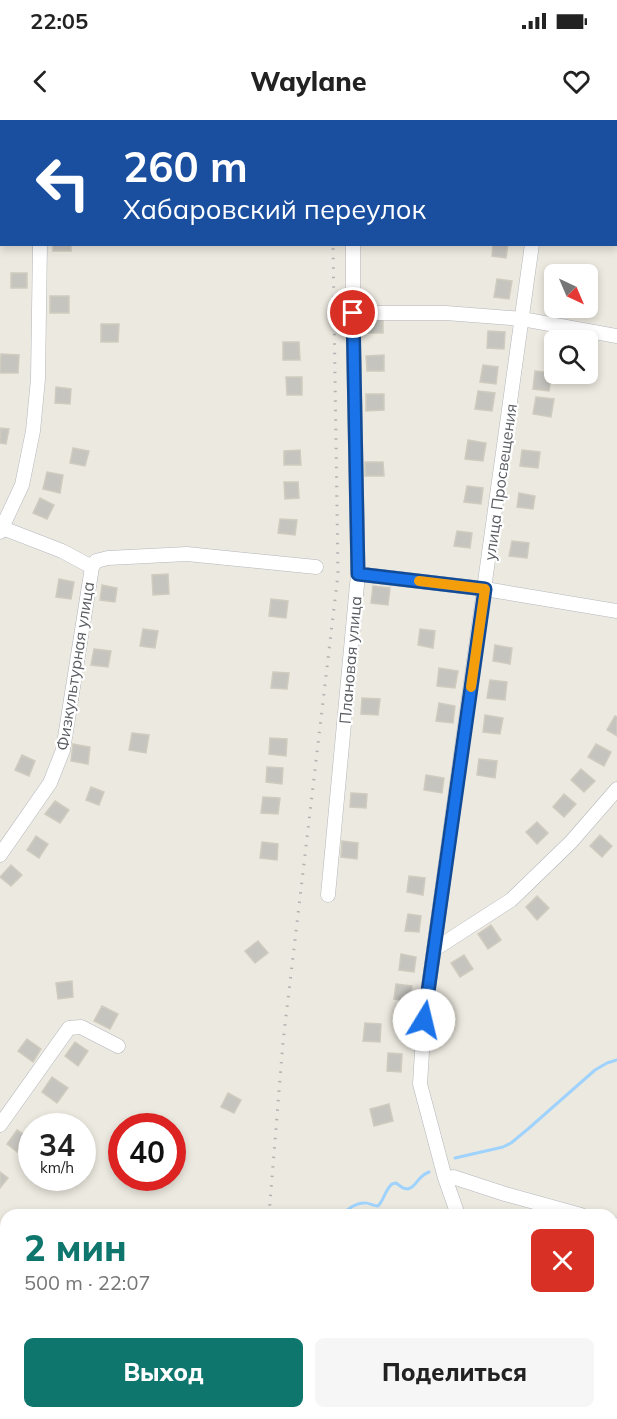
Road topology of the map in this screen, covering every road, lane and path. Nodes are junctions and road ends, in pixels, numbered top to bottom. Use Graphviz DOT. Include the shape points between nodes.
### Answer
graph roads {
  1 [pos="40,246"];
  2 [pos="354,246"];
  3 [pos="532,246"];
  4 [pos="353,313"];
  5 [pos="522,319"];
  6 [pos="617,336"];
  7 [pos="1,529"];
  8 [pos="92,567"];
  9 [pos="316,567"];
  10 [pos="358,574"];
  11 [pos="485,589"];
  12 [pos="617,611"];
  13 [pos="617,789"];
  14 [pos="0,855"];
  15 [pos="328,895"];
  16 [pos="435,949"];
  17 [pos="118,1046"];
  18 [pos="0,1125"];
  19 [pos="453,1177"];
  20 [pos="456,1209"];
  21 [pos="559,1209"];
  1 -- 7 [label="street" via="38,379 33,431 22,485"];
  2 -- 4 [label="street, Плановая улица"];
  3 -- 5 [label="street, улица Просвещения"];
  4 -- 5 [label="street" via="446,313"];
  4 -- 10 [label="street, Плановая улица"];
  5 -- 6 [label="street"];
  5 -- 11 [label="street, улица Просвещения"];
  7 -- 8 [label="street" via="62,551"];
  8 -- 9 [label="street" via="96,561 108,558 188,554"];
  8 -- 14 [label="street, Физкультурная улица" via="63,750 50,783"];
  10 -- 11 [label="street"];
  10 -- 15 [label="street, Плановая улица"];
  11 -- 12 [label="street"];
  11 -- 16 [label="street, улица Просвещения"];
  13 -- 16 [label="street" via="571,842 511,900"];
  16 -- 20 [label="street, улица Просвещения" via="424,1020 420,1084"];
  17 -- 18 [label="street" via="81,1027 69,1028"];
  19 -- 21 [label="street"];
}
